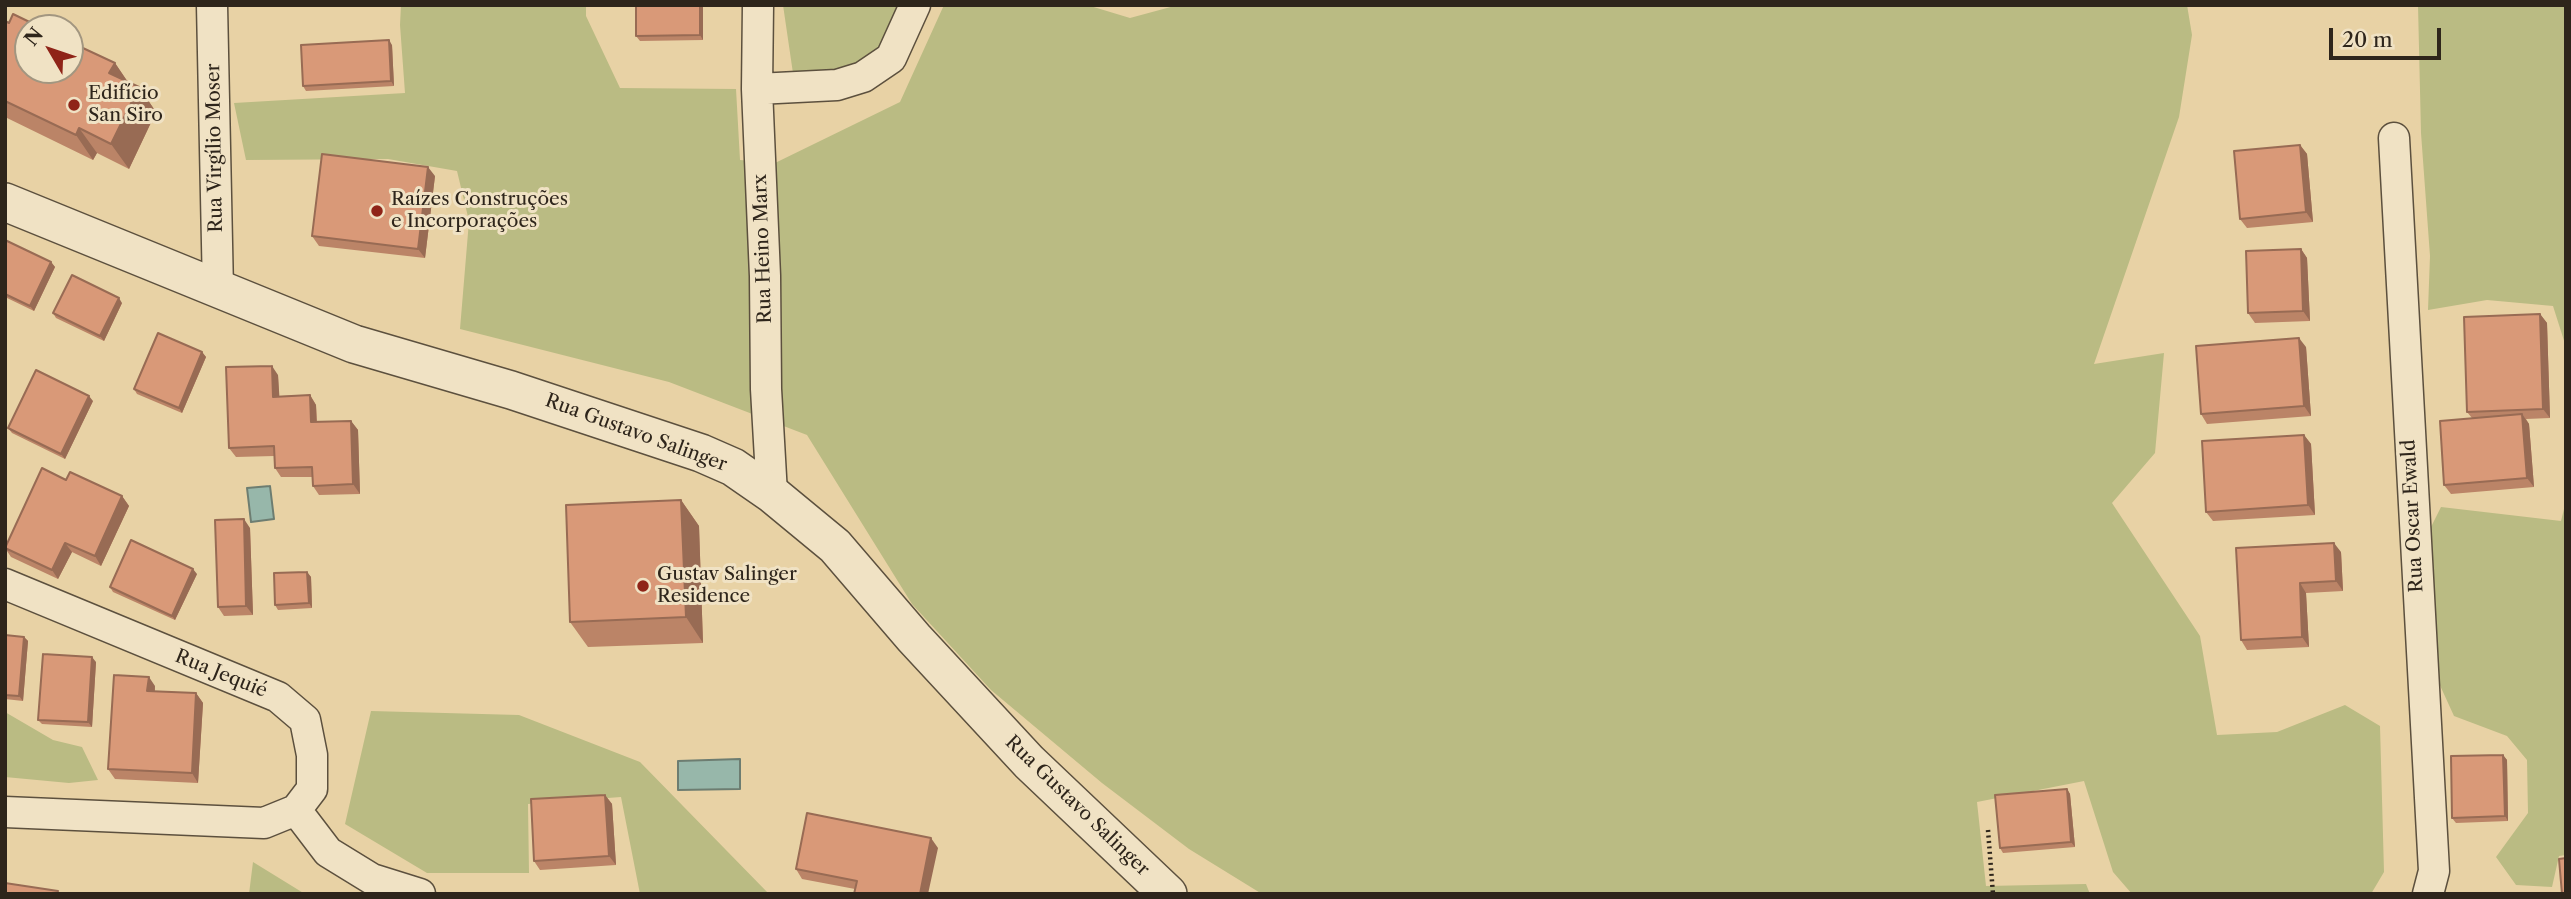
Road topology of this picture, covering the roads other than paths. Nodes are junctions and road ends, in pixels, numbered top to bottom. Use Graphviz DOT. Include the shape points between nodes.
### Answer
graph roads {
  1 [pos="212,5"];
  2 [pos="758,5"];
  3 [pos="915,5"];
  4 [pos="757,89"];
  5 [pos="2394,138"];
  6 [pos="5,202"];
  7 [pos="218,290"];
  8 [pos="772,494"];
  9 [pos="5,584"];
  10 [pos="296,810"];
  11 [pos="5,812"];
  12 [pos="420,894"];
  13 [pos="1168,894"];
  14 [pos="2428,894"];
  1 -- 7 [label="street, Rua Virgílio Moser"];
  2 -- 4 [label="street, Rua Heino Marx"];
  3 -- 4 [label="street" via="891,58 863,77 837,85"];
  4 -- 8 [label="street, Rua Heino Marx"];
  5 -- 14 [label="street, Rua Oscar Ewald" via="2434,871"];
  6 -- 7 [label="street, Rua Gustavo Salinger"];
  7 -- 8 [label="street, Rua Gustavo Salinger" via="354,344 701,453 733,467"];
  8 -- 13 [label="street, Rua Gustavo Salinger" via="835,546 1029,762"];
  9 -- 10 [label="street, Rua Jequié" via="278,696 304,720 312,755 312,789"];
  10 -- 11 [label="street" via="264,823"];
  10 -- 12 [label="street" via="328,852 372,879"];
}
